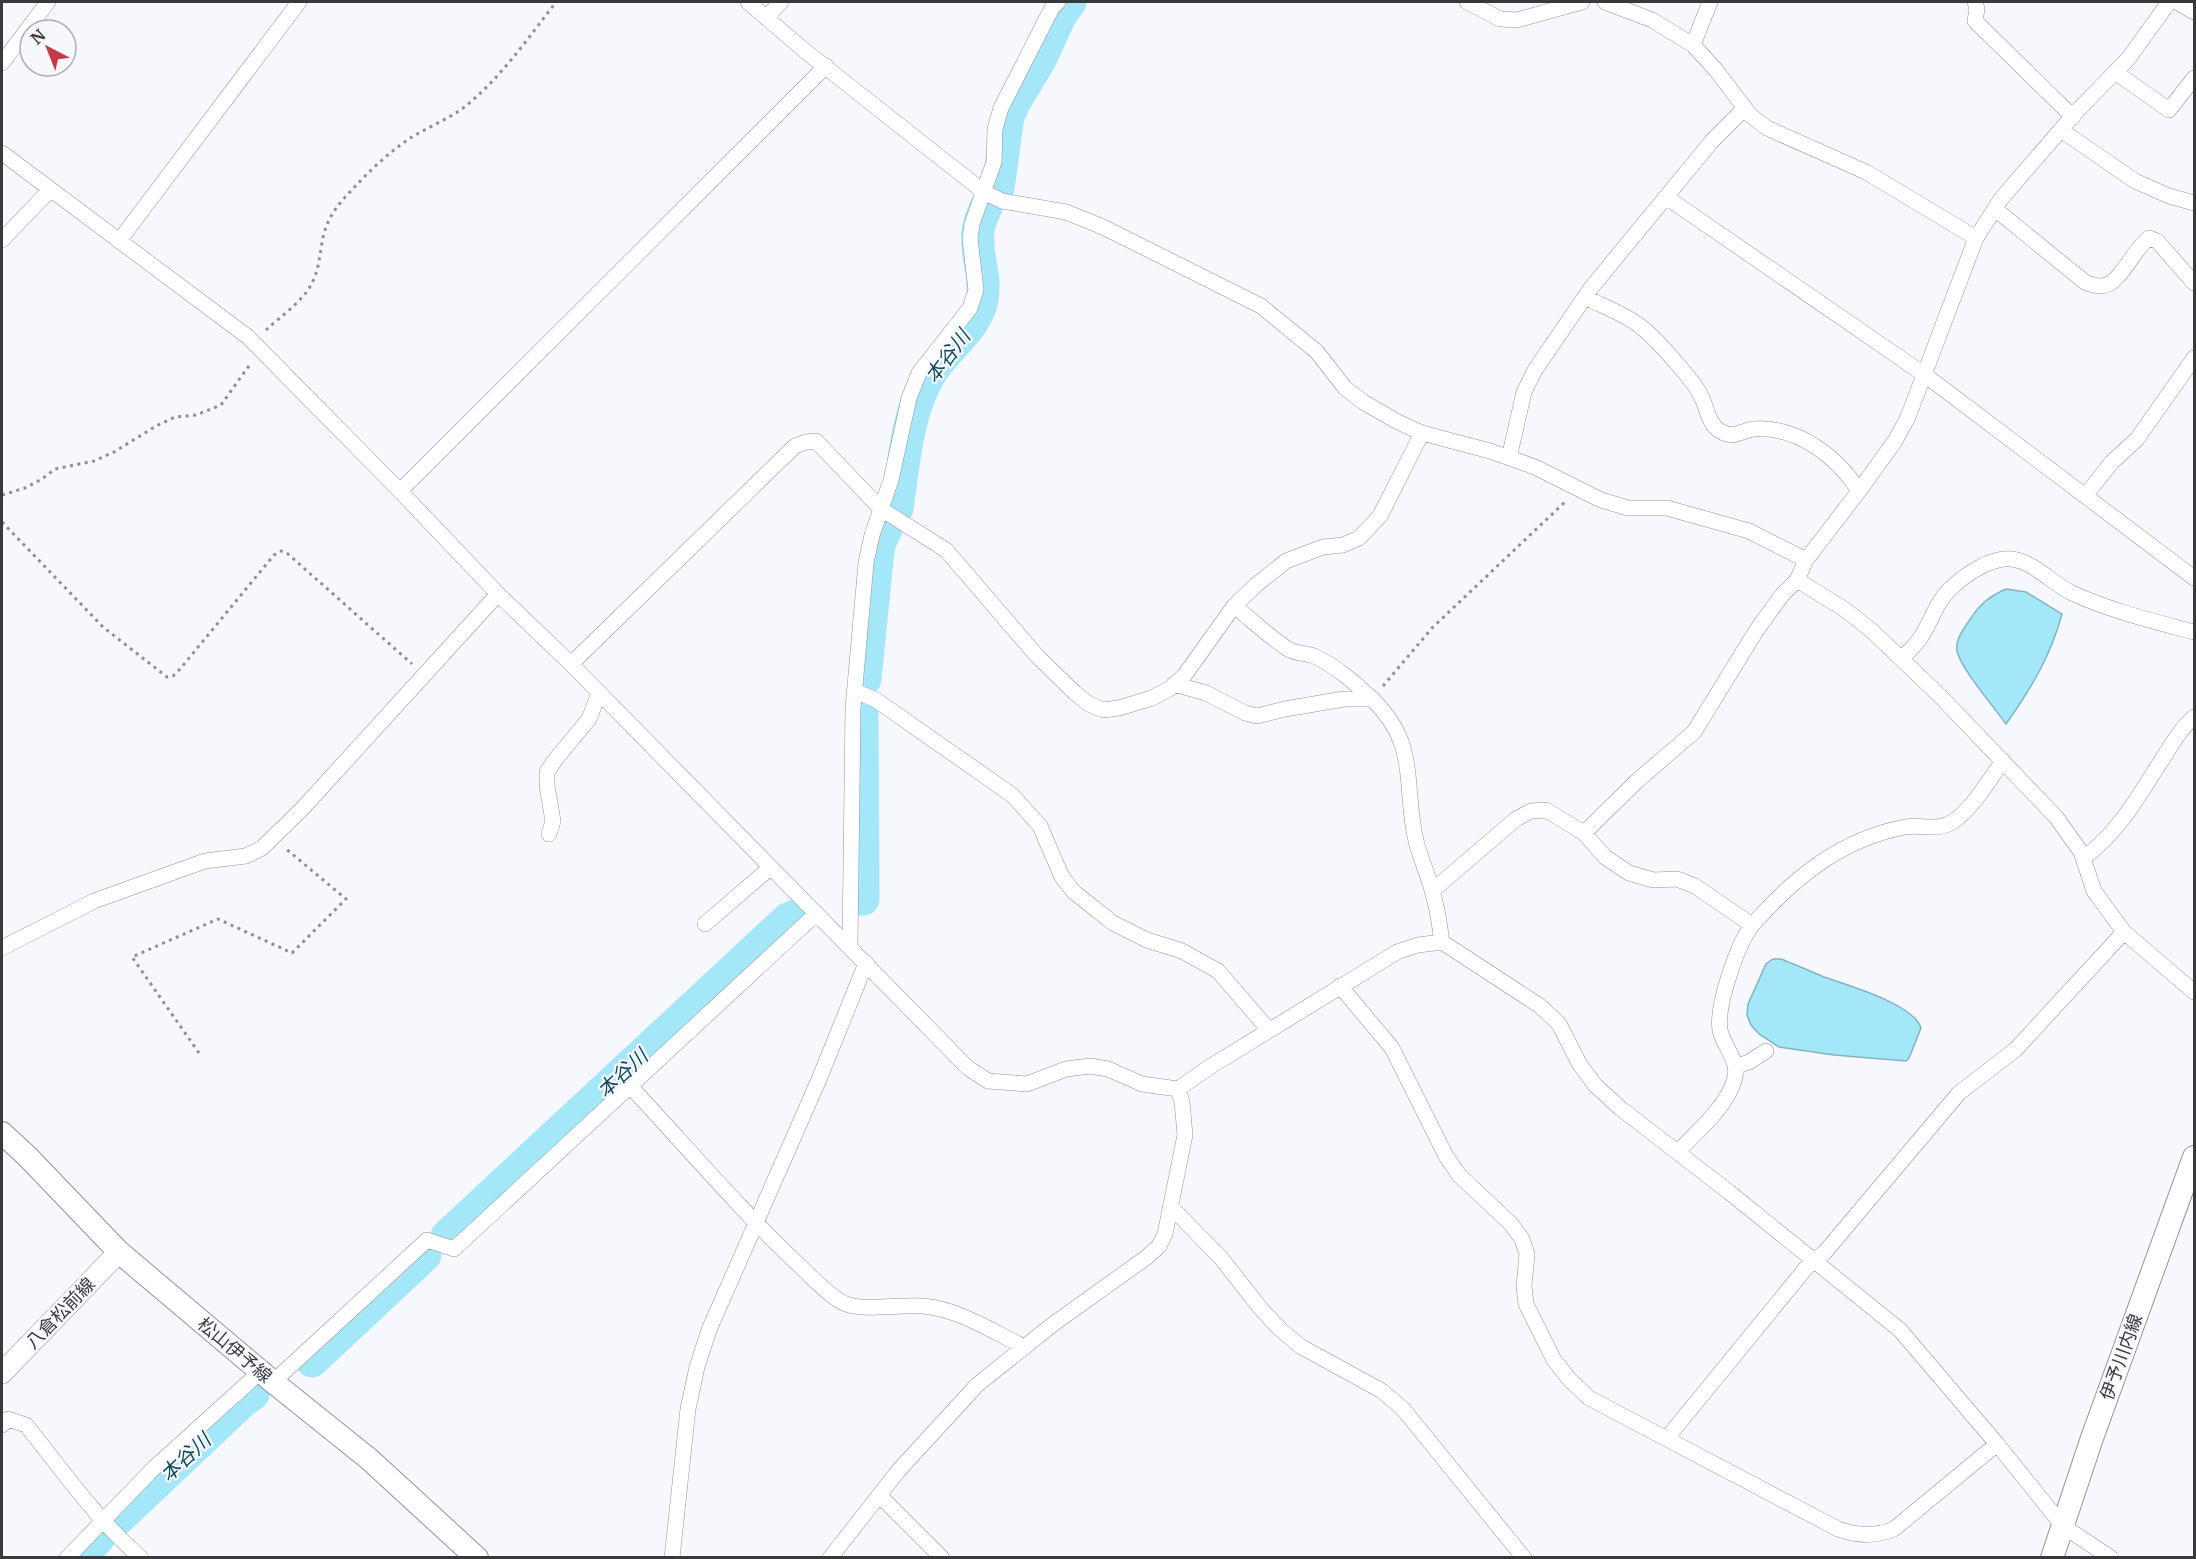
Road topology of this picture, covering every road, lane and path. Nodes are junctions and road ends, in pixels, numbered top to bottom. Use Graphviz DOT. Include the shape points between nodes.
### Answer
graph roads {
  1 [pos="48,2"];
  2 [pos="299,2"];
  3 [pos="556,2"];
  4 [pos="748,2"];
  5 [pos="780,2"];
  6 [pos="1058,2"];
  7 [pos="1467,2"];
  8 [pos="1582,2"];
  9 [pos="1605,2"];
  10 [pos="1710,2"];
  11 [pos="1975,2"];
  12 [pos="2170,2"];
  13 [pos="2194,12"];
  14 [pos="766,18"];
  15 [pos="1693,45"];
  16 [pos="2,63"];
  17 [pos="826,66"];
  18 [pos="2115,72"];
  19 [pos="2194,78"];
  20 [pos="1745,108"];
  21 [pos="2073,117"];
  22 [pos="2061,130"];
  23 [pos="2,153"];
  24 [pos="50,190"];
  25 [pos="984,192"];
  26 [pos="1666,196"];
  27 [pos="2194,203"];
  28 [pos="1995,209"];
  29 [pos="1976,238"];
  30 [pos="2,240"];
  31 [pos="119,241"];
  32 [pos="2194,283"];
  33 [pos="1585,297"];
  34 [pos="257,346"];
  35 [pos="2194,358"];
  36 [pos="1925,375"];
  37 [pos="1422,433"];
  38 [pos="1509,458"];
  39 [pos="1578,489"];
  40 [pos="400,491"];
  41 [pos="1859,492"];
  42 [pos="2,495"];
  43 [pos="2085,496"];
  44 [pos="881,508"];
  45 [pos="2,522"];
  46 [pos="1806,560"];
  47 [pos="2194,578"];
  48 [pos="1797,580"];
  49 [pos="498,594"];
  50 [pos="1234,606"];
  51 [pos="2194,632"];
  52 [pos="1901,658"];
  53 [pos="570,664"];
  54 [pos="425,675"];
  55 [pos="1174,684"];
  56 [pos="855,691"];
  57 [pos="599,693"];
  58 [pos="1373,699"];
  59 [pos="2194,717"];
  60 [pos="2002,761"];
  61 [pos="1584,833"];
  62 [pos="549,834"];
  63 [pos="273,838"];
  64 [pos="2083,858"];
  65 [pos="770,868"];
  66 [pos="1432,891"];
  67 [pos="816,914"];
  68 [pos="705,924"];
  69 [pos="1752,925"];
  70 [pos="2124,932"];
  71 [pos="1442,942"];
  72 [pos="850,946"];
  73 [pos="2,948"];
  74 [pos="866,963"];
  75 [pos="1340,986"];
  76 [pos="2194,992"];
  77 [pos="1269,1030"];
  78 [pos="1766,1051"];
  79 [pos="199,1053"];
  80 [pos="1737,1066"];
  81 [pos="630,1086"];
  82 [pos="1178,1089"];
  83 [pos="2,1133"];
  84 [pos="1678,1152"];
  85 [pos="2194,1157"];
  86 [pos="1171,1208"];
  87 [pos="757,1222"];
  88 [pos="120,1252"];
  89 [pos="1815,1260"];
  90 [pos="1025,1347"];
  91 [pos="2,1373"];
  92 [pos="267,1377"];
  93 [pos="2,1425"];
  94 [pos="1667,1438"];
  95 [pos="1997,1444"];
  96 [pos="880,1496"];
  97 [pos="101,1520"];
  98 [pos="2063,1526"];
  99 [pos="67,1557"];
  100 [pos="141,1557"];
  101 [pos="477,1557"];
  102 [pos="672,1557"];
  103 [pos="830,1557"];
  104 [pos="942,1557"];
  105 [pos="1524,1557"];
  106 [pos="2052,1557"];
  107 [pos="2111,1557"];
  1 -- 16 [label="street"];
  2 -- 31 [label="street"];
  3 -- 34 [label="path" via="518,53 468,104 412,137 350,191 324,233 313,283"];
  4 -- 14 [label="street"];
  5 -- 14 [label="street"];
  6 -- 25 [label="street" via="1001,108 995,129 994,162"];
  7 -- 8 [label="street" via="1500,19 1517,20"];
  9 -- 15 [label="street" via="1652,20"];
  10 -- 15 [label="street"];
  11 -- 21 [label="street" via="1975,21"];
  12 -- 13 [label="street"];
  12 -- 18 [label="street"];
  14 -- 17 [label="street"];
  15 -- 20 [label="street"];
  17 -- 25 [label="street"];
  17 -- 40 [label="street"];
  18 -- 19 [label="street" via="2169,110"];
  18 -- 21 [label="street"];
  20 -- 26 [label="street"];
  20 -- 29 [label="street" via="1767,128 1866,172"];
  21 -- 22 [label="street"];
  22 -- 27 [label="street" via="2135,181"];
  22 -- 28 [label="street"];
  23 -- 24 [label="street"];
  24 -- 30 [label="street"];
  24 -- 31 [label="street"];
  25 -- 37 [label="street" via="1002,201 1066,213 1103,227 1261,306 1317,352 1345,388 1380,413"];
  25 -- 44 [label="street" via="970,239 976,290 970,308 919,373"];
  26 -- 33 [label="street"];
  26 -- 36 [label="street"];
  28 -- 29 [label="street"];
  28 -- 32 [label="street" via="2086,283 2109,285 2149,238 2157,241"];
  29 -- 36 [label="street"];
  31 -- 34 [label="street"];
  33 -- 38 [label="street" via="1524,392"];
  33 -- 41 [label="street" via="1641,326 1686,374 1717,430 1727,435 1740,435 1750,429 1794,434 1837,464"];
  34 -- 40 [label="street"];
  34 -- 42 [label="path" via="221,405 195,415 175,417 114,452 94,461 55,469 25,488"];
  35 -- 43 [label="street" via="2137,439"];
  36 -- 41 [label="street" via="1895,441"];
  36 -- 43 [label="street"];
  37 -- 38 [label="street"];
  37 -- 50 [label="street" via="1380,516 1359,538 1286,561"];
  38 -- 39 [label="street"];
  39 -- 46 [label="street" via="1628,508 1667,508 1749,531"];
  39 -- 58 [label="path" via="1439,621"];
  40 -- 49 [label="street"];
  41 -- 46 [label="street"];
  43 -- 47 [label="street"];
  44 -- 53 [label="street" via="816,441 795,446"];
  44 -- 55 [label="street" via="946,550 1037,656 1089,704 1103,710 1119,708 1152,698"];
  44 -- 56 [label="street" via="866,563"];
  45 -- 54 [label="path" via="103,627 167,677 180,669 281,551"];
  46 -- 48 [label="street"];
  48 -- 52 [label="street" via="1844,609"];
  48 -- 61 [label="street" via="1756,631 1694,732"];
  49 -- 53 [label="street"];
  49 -- 54 [label="street"];
  50 -- 55 [label="street" via="1184,676"];
  50 -- 58 [label="street" via="1289,651 1325,662"];
  51 -- 52 [label="street" via="2092,601 2013,560 1993,561 1951,588 1923,636"];
  52 -- 60 [label="street"];
  53 -- 57 [label="street"];
  54 -- 63 [label="street"];
  55 -- 58 [label="street" via="1206,693 1257,716 1344,699"];
  56 -- 72 [label="street"];
  56 -- 77 [label="street" via="876,700 1012,795 1040,826 1062,877 1074,892 1113,923 1182,951 1218,971"];
  57 -- 62 [label="street" via="589,719 547,772 553,821"];
  57 -- 65 [label="street"];
  58 -- 66 [label="street" via="1406,751 1411,816"];
  59 -- 64 [label="street" via="2115,828"];
  60 -- 64 [label="street" via="2056,817"];
  60 -- 69 [label="street" via="1952,822 1939,828 1907,827 1847,846 1810,868"];
  61 -- 66 [label="street" via="1546,810 1531,811 1516,819"];
  61 -- 69 [label="street" via="1605,857 1629,873 1653,880 1677,879 1695,886"];
  63 -- 73 [label="street" via="246,856 205,861 94,901"];
  63 -- 79 [label="path" via="346,899 292,953 218,918 132,957"];
  64 -- 70 [label="street" via="2094,891"];
  65 -- 67 [label="street"];
  65 -- 68 [label="street"];
  66 -- 71 [label="street"];
  67 -- 72 [label="street"];
  67 -- 81 [label="street"];
  69 -- 80 [label="street" via="1726,986 1720,1015 1720,1031"];
  70 -- 76 [label="street"];
  70 -- 89 [label="street" via="2016,1050 1959,1094"];
  71 -- 75 [label="street" via="1397,952"];
  71 -- 84 [label="street" via="1540,1005 1559,1024 1595,1085"];
  72 -- 74 [label="street"];
  74 -- 82 [label="street" via="968,1068 988,1081 1027,1084 1066,1069 1090,1066 1142,1084"];
  74 -- 87 [label="street"];
  75 -- 77 [label="street"];
  75 -- 94 [label="street" via="1392,1048 1459,1175 1522,1239 1527,1254 1526,1304 1554,1360 1589,1398"];
  77 -- 82 [label="street"];
  78 -- 80 [label="street"];
  80 -- 84 [label="street" via="1726,1097"];
  81 -- 87 [label="street"];
  81 -- 92 [label="street" via="454,1249 427,1240"];
  82 -- 86 [label="street" via="1185,1135"];
  83 -- 88 [label="main road, 松山伊予線"];
  84 -- 89 [label="street"];
  85 -- 98 [label="main road, 伊予川内線"];
  86 -- 90 [label="street" via="1159,1246"];
  86 -- 105 [label="street" via="1221,1258 1261,1309 1300,1346 1382,1391 1403,1409"];
  87 -- 90 [label="street" via="844,1304 925,1306 965,1318"];
  87 -- 102 [label="street" via="709,1330 697,1367 688,1409"];
  88 -- 91 [label="main road, 八倉松前線"];
  88 -- 92 [label="main road, 松山伊予線"];
  89 -- 94 [label="street"];
  89 -- 95 [label="street" via="1900,1330"];
  90 -- 96 [label="street" via="977,1385"];
  92 -- 97 [label="street" via="204,1421"];
  92 -- 101 [label="main road, 松山伊予線" via="369,1459"];
  93 -- 97 [label="street" via="8,1419 26,1425"];
  94 -- 95 [label="street" via="1838,1529 1868,1535 1894,1529"];
  95 -- 98 [label="street"];
  96 -- 103 [label="street"];
  96 -- 104 [label="street"];
  97 -- 99 [label="street"];
  97 -- 100 [label="street"];
  98 -- 106 [label="main road, 伊予川内線"];
  98 -- 107 [label="street"];
}
